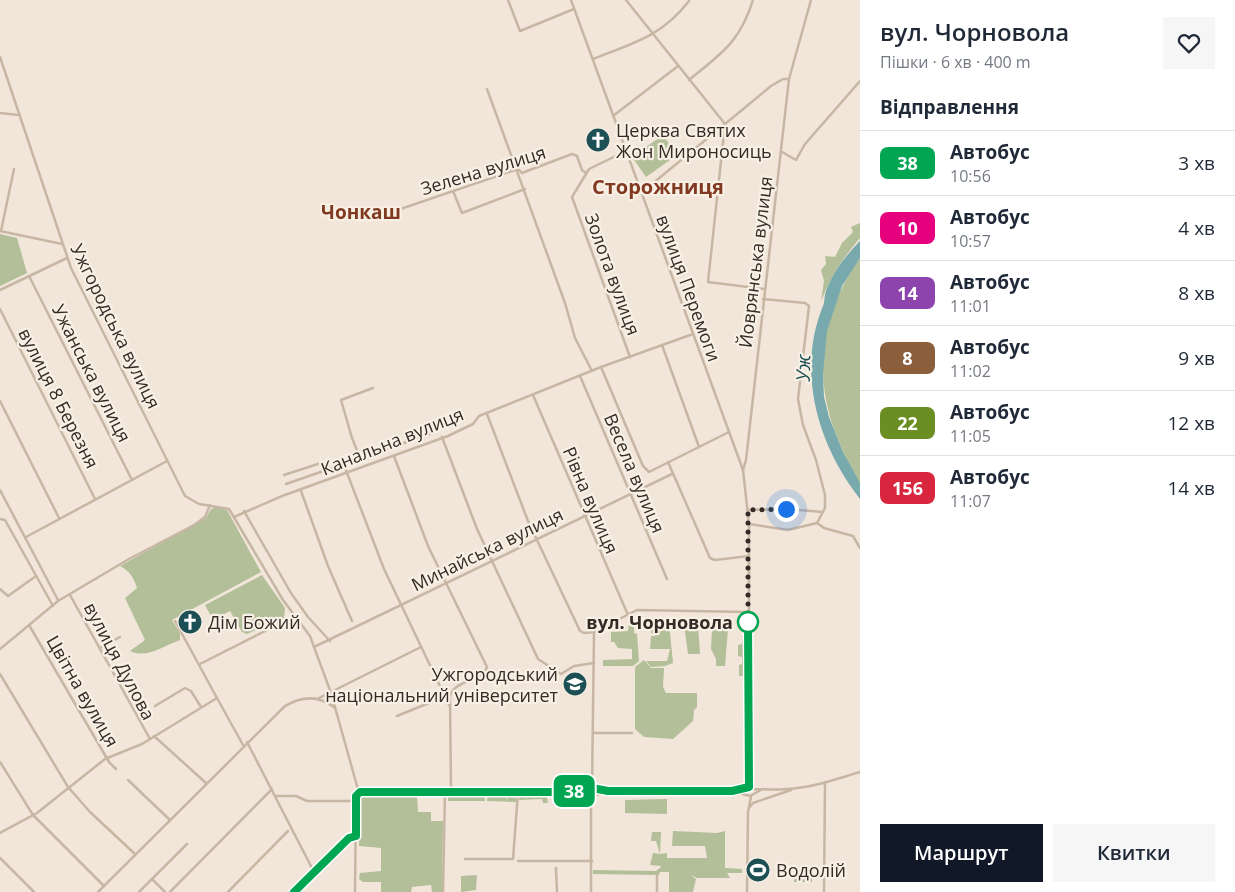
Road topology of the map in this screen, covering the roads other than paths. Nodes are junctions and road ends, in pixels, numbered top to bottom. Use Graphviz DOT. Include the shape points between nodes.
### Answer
graph roads {
  1 [pos="508,0"];
  2 [pos="571,0"];
  3 [pos="626,0"];
  4 [pos="753,0"];
  5 [pos="811,0"];
  6 [pos="689,1"];
  7 [pos="574,9"];
  8 [pos="653,35"];
  9 [pos="0,58"];
  10 [pos="592,59"];
  11 [pos="678,66"];
  12 [pos="789,79"];
  13 [pos="689,80"];
  14 [pos="860,80"];
  15 [pos="487,89"];
  16 [pos="0,113"];
  17 [pos="19,116"];
  18 [pos="613,116"];
  19 [pos="725,124"];
  20 [pos="626,151"];
  21 [pos="781,152"];
  22 [pos="14,169"];
  23 [pos="516,169"];
  24 [pos="586,173"];
  25 [pos="524,189"];
  26 [pos="453,191"];
  27 [pos="641,193"];
  28 [pos="377,217"];
  29 [pos="0,231"];
  30 [pos="62,244"];
  31 [pos="67,258"];
  32 [pos="29,276"];
  33 [pos="764,289"];
  34 [pos="0,290"];
  35 [pos="763,299"];
  36 [pos="0,309"];
  37 [pos="693,334"];
  38 [pos="662,345"];
  39 [pos="630,357"];
  40 [pos="602,367"];
  41 [pos="592,371"];
  42 [pos="580,376"];
  43 [pos="374,388"];
  44 [pos="533,395"];
  45 [pos="0,401"];
  46 [pos="487,414"];
  47 [pos="729,432"];
  48 [pos="430,434"];
  49 [pos="442,437"];
  50 [pos="699,447"];
  51 [pos="394,456"];
  52 [pos="360,458"];
  53 [pos="167,461"];
  54 [pos="668,462"];
  55 [pos="344,465"];
  56 [pos="743,470"];
  57 [pos="324,472"];
  58 [pos="348,473"];
  59 [pos="284,474"];
  60 [pos="672,474"];
  61 [pos="132,480"];
  62 [pos="286,484"];
  63 [pos="0,490"];
  64 [pos="301,491"];
  65 [pos="630,493"];
  66 [pos="95,499"];
  67 [pos="210,505"];
  68 [pos="748,510"];
  69 [pos="244,511"];
  70 [pos="823,512"];
  71 [pos="584,515"];
  72 [pos="234,517"];
  73 [pos="60,518"];
  74 [pos="0,519"];
  75 [pos="817,523"];
  76 [pos="749,524"];
  77 [pos="26,537"];
  78 [pos="538,538"];
  79 [pos="860,548"];
  80 [pos="749,556"];
  81 [pos="492,561"];
  82 [pos="36,576"];
  83 [pos="667,579"];
  84 [pos="446,583"];
  85 [pos="0,589"];
  86 [pos="70,595"];
  87 [pos="58,601"];
  88 [pos="401,605"];
  89 [pos="53,606"];
  90 [pos="748,612"];
  91 [pos="628,614"];
  92 [pos="295,616"];
  93 [pos="175,621"];
  94 [pos="352,621"];
  95 [pos="29,625"];
  96 [pos="594,632"];
  97 [pos="120,637"];
  98 [pos="330,641"];
  99 [pos="314,647"];
  100 [pos="421,647"];
  101 [pos="99,648"];
  102 [pos="0,649"];
  103 [pos="594,663"];
  104 [pos="200,664"];
  105 [pos="0,674"];
  106 [pos="331,692"];
  107 [pos="445,696"];
  108 [pos="450,696"];
  109 [pos="217,698"];
  110 [pos="318,698"];
  111 [pos="154,706"];
  112 [pos="450,706"];
  113 [pos="201,707"];
  114 [pos="335,708"];
  115 [pos="397,716"];
  116 [pos="594,733"];
  117 [pos="632,734"];
  118 [pos="154,736"];
  119 [pos="150,739"];
  120 [pos="247,742"];
  121 [pos="244,745"];
  122 [pos="108,758"];
  123 [pos="0,762"];
  124 [pos="116,769"];
  125 [pos="860,772"];
  126 [pos="128,780"];
  127 [pos="826,782"];
  128 [pos="206,783"];
  129 [pos="68,787"];
  130 [pos="592,788"];
  131 [pos="749,788"];
  132 [pos="272,789"];
  133 [pos="793,789"];
  134 [pos="761,790"];
  135 [pos="445,791"];
  136 [pos="451,791"];
  137 [pos="573,791"];
  138 [pos="608,791"];
  139 [pos="732,791"];
  140 [pos="518,792"];
  141 [pos="359,793"];
  142 [pos="746,794"];
  143 [pos="753,794"];
  144 [pos="588,795"];
  145 [pos="595,795"];
  146 [pos="275,796"];
  147 [pos="356,801"];
  148 [pos="749,801"];
  149 [pos="753,803"];
  150 [pos="592,806"];
  151 [pos="748,812"];
  152 [pos="33,815"];
  153 [pos="170,820"];
  154 [pos="288,831"];
  155 [pos="0,833"];
  156 [pos="356,836"];
  157 [pos="186,844"];
  158 [pos="135,854"];
  159 [pos="0,858"];
  160 [pos="465,859"];
  161 [pos="592,861"];
  162 [pos="518,862"];
  163 [pos="556,868"];
  164 [pos="314,872"];
  165 [pos="657,875"];
  166 [pos="152,880"];
  167 [pos="104,886"];
  168 [pos="34,892"];
  169 [pos="98,892"];
  170 [pos="140,892"];
  171 [pos="165,892"];
  172 [pos="170,892"];
  173 [pos="228,892"];
  174 [pos="294,892"];
  175 [pos="355,892"];
  176 [pos="443,892"];
  177 [pos="557,892"];
  178 [pos="591,892"];
  179 [pos="657,892"];
  180 [pos="747,892"];
  181 [pos="824,892"];
  1 -- 7 [label="street" via="520,31"];
  2 -- 7 [label="street, вулиця Перемоги"];
  3 -- 8 [label="street"];
  4 -- 13 [label="street" via="738,36 724,52"];
  5 -- 12 [label="street, Йоврянська вулиця"];
  6 -- 8 [label="street" via="672,22"];
  7 -- 10 [label="street, вулиця Перемоги"];
  8 -- 10 [label="street"];
  8 -- 11 [label="street"];
  9 -- 17 [label="street, Ужгородська вулиця"];
  10 -- 18 [label="street, вулиця Перемоги"];
  11 -- 13 [label="street"];
  11 -- 18 [label="street"];
  12 -- 19 [label="street" via="771,86"];
  12 -- 21 [label="street, Йоврянська вулиця"];
  13 -- 19 [label="street"];
  14 -- 21 [label="street" via="805,144 796,160"];
  15 -- 23 [label="street"];
  16 -- 17 [label="street"];
  17 -- 30 [label="street, Ужгородська вулиця"];
  18 -- 20 [label="street, вулиця Перемоги"];
  19 -- 27 [label="street"];
  19 -- 33 [label="street" via="708,282"];
  20 -- 24 [label="street"];
  20 -- 27 [label="street, вулиця Перемоги"];
  21 -- 33 [label="street, Йоврянська вулиця"];
  22 -- 29 [label="street"];
  23 -- 24 [label="street, Зелена вулиця" via="522,172 574,154"];
  23 -- 25 [label="street"];
  23 -- 26 [label="street, Зелена вулиця"];
  24 -- 39 [label="street, Золота вулиця" via="572,197"];
  25 -- 26 [label="street" via="462,213"];
  25 -- 41 [label="street" via="576,338"];
  26 -- 28 [label="street, Зелена вулиця"];
  27 -- 37 [label="street, вулиця Перемоги"];
  29 -- 30 [label="street"];
  30 -- 31 [label="street, Ужгородська вулиця"];
  31 -- 32 [label="street"];
  31 -- 53 [label="street, Ужгородська вулиця"];
  32 -- 34 [label="street"];
  32 -- 61 [label="street, Ужанська вулиця"];
  33 -- 35 [label="street, Йоврянська вулиця"];
  35 -- 56 [label="street, Йоврянська вулиця"];
  35 -- 70 [label="street" via="809,306 798,400 825,495"];
  36 -- 66 [label="street, вулиця 8 Березня"];
  37 -- 38 [label="street, Канальна вулиця"];
  37 -- 47 [label="street, вулиця Перемоги"];
  38 -- 39 [label="street, Канальна вулиця"];
  38 -- 50 [label="street"];
  39 -- 40 [label="street, Канальна вулиця"];
  40 -- 41 [label="street, Канальна вулиця"];
  40 -- 54 [label="street" via="643,466 649,472"];
  41 -- 42 [label="street, Канальна вулиця"];
  42 -- 44 [label="street, Канальна вулиця"];
  42 -- 65 [label="street, Весела вулиця"];
  43 -- 52 [label="street" via="341,400"];
  44 -- 46 [label="street, Канальна вулиця"];
  44 -- 71 [label="street, Рівна вулиця"];
  45 -- 73 [label="street"];
  46 -- 49 [label="street, Канальна вулиця"];
  46 -- 78 [label="street" via="528,521"];
  47 -- 50 [label="street"];
  47 -- 56 [label="street, вулиця Перемоги"];
  48 -- 52 [label="street"];
  49 -- 51 [label="street, Канальна вулиця"];
  49 -- 81 [label="street" via="462,495"];
  50 -- 54 [label="street"];
  51 -- 58 [label="street, Канальна вулиця"];
  51 -- 84 [label="street" via="428,546"];
  52 -- 55 [label="street"];
  53 -- 61 [label="street"];
  53 -- 67 [label="street, Ужгородська вулиця" via="188,499"];
  54 -- 60 [label="street"];
  55 -- 57 [label="street"];
  55 -- 58 [label="street"];
  56 -- 68 [label="street, вулиця Перемоги"];
  57 -- 59 [label="street" via="321,463"];
  57 -- 62 [label="street"];
  58 -- 64 [label="street, Канальна вулиця"];
  58 -- 88 [label="street"];
  60 -- 65 [label="street, Минайська вулиця"];
  60 -- 80 [label="street" via="710,558"];
  61 -- 66 [label="street"];
  63 -- 77 [label="street"];
  64 -- 69 [label="street, Канальна вулиця"];
  64 -- 94 [label="street"];
  65 -- 71 [label="street, Минайська вулиця"];
  65 -- 83 [label="street, Весела вулиця"];
  66 -- 73 [label="street"];
  67 -- 72 [label="street, Ужгородська вулиця" via="226,508"];
  67 -- 86 [label="street" via="205,518"];
  68 -- 70 [label="street"];
  68 -- 76 [label="street, вулиця Перемоги"];
  69 -- 72 [label="street, Канальна вулиця"];
  69 -- 98 [label="street" via="295,599"];
  70 -- 75 [label="street"];
  71 -- 78 [label="street, Минайська вулиця"];
  71 -- 91 [label="street, Рівна вулиця"];
  72 -- 92 [label="street"];
  73 -- 77 [label="street"];
  74 -- 82 [label="street" via="5,520"];
  75 -- 76 [label="street" via="788,530"];
  75 -- 79 [label="street" via="853,536"];
  76 -- 80 [label="street, вулиця Перемоги"];
  77 -- 87 [label="street"];
  78 -- 81 [label="street, Минайська вулиця"];
  78 -- 96 [label="street" via="580,631"];
  80 -- 90 [label="street, вулиця Перемоги"];
  81 -- 84 [label="street, Минайська вулиця"];
  81 -- 103 [label="street" via="538,660 561,674 574,666"];
  82 -- 85 [label="street" via="8,596"];
  82 -- 89 [label="street"];
  84 -- 88 [label="street, Минайська вулиця"];
  84 -- 108 [label="street" via="487,667 484,673 452,689"];
  86 -- 87 [label="street"];
  86 -- 101 [label="street, вулиця Дулова"];
  87 -- 89 [label="street"];
  88 -- 98 [label="street, Минайська вулиця"];
  88 -- 100 [label="street"];
  89 -- 95 [label="street"];
  90 -- 91 [label="street" via="637,610"];
  90 -- 131 [label="street, вулиця Перемоги"];
  91 -- 96 [label="street"];
  92 -- 99 [label="street" via="308,632"];
  92 -- 104 [label="street"];
  93 -- 104 [label="street"];
  95 -- 102 [label="street"];
  95 -- 122 [label="street, Цвітна вулиця"];
  96 -- 103 [label="street"];
  97 -- 101 [label="street"];
  98 -- 99 [label="street, Минайська вулиця"];
  99 -- 106 [label="street"];
  100 -- 106 [label="street"];
  100 -- 107 [label="street"];
  101 -- 119 [label="street, вулиця Дулова"];
  103 -- 116 [label="street"];
  104 -- 109 [label="street"];
  105 -- 129 [label="street"];
  106 -- 110 [label="street"];
  106 -- 114 [label="street"];
  107 -- 108 [label="street"];
  107 -- 112 [label="street"];
  107 -- 115 [label="street"];
  108 -- 112 [label="street"];
  109 -- 113 [label="street"];
  109 -- 121 [label="street"];
  110 -- 114 [label="street"];
  110 -- 120 [label="street" via="300,699 286,706"];
  111 -- 113 [label="street" via="185,688 190,689"];
  112 -- 136 [label="street"];
  113 -- 118 [label="street"];
  114 -- 141 [label="street"];
  116 -- 117 [label="street"];
  116 -- 130 [label="street"];
  118 -- 119 [label="street"];
  118 -- 128 [label="street"];
  119 -- 122 [label="street" via="126,753"];
  120 -- 121 [label="street"];
  120 -- 132 [label="street"];
  121 -- 128 [label="street"];
  122 -- 124 [label="street, Цвітна вулиця"];
  122 -- 129 [label="street"];
  123 -- 152 [label="street"];
  125 -- 127 [label="street"];
  126 -- 153 [label="street"];
  127 -- 133 [label="street"];
  127 -- 181 [label="street"];
  128 -- 153 [label="street"];
  129 -- 152 [label="street"];
  129 -- 158 [label="street"];
  130 -- 137 [label="street"];
  130 -- 138 [label="street"];
  130 -- 144 [label="street"];
  130 -- 145 [label="street"];
  131 -- 134 [label="street"];
  131 -- 139 [label="street"];
  131 -- 142 [label="street"];
  131 -- 143 [label="street"];
  132 -- 146 [label="street"];
  132 -- 172 [label="street"];
  133 -- 134 [label="street"];
  133 -- 149 [label="street"];
  134 -- 143 [label="street"];
  135 -- 136 [label="street"];
  135 -- 141 [label="street"];
  135 -- 176 [label="street"];
  136 -- 140 [label="street"];
  137 -- 140 [label="street"];
  137 -- 144 [label="street"];
  138 -- 139 [label="street"];
  138 -- 145 [label="street"];
  139 -- 142 [label="street"];
  140 -- 160 [label="street" via="513,859"];
  141 -- 147 [label="street"];
  142 -- 143 [label="street"];
  142 -- 151 [label="street"];
  143 -- 148 [label="street"];
  144 -- 145 [label="street"];
  144 -- 150 [label="street"];
  145 -- 150 [label="street"];
  146 -- 147 [label="street" via="296,796 307,801"];
  146 -- 164 [label="street"];
  147 -- 156 [label="street"];
  148 -- 149 [label="street"];
  148 -- 151 [label="street"];
  149 -- 151 [label="street"];
  150 -- 161 [label="street"];
  151 -- 180 [label="street"];
  152 -- 155 [label="street"];
  152 -- 167 [label="street"];
  153 -- 158 [label="street"];
  154 -- 173 [label="street"];
  156 -- 164 [label="street" via="349,838"];
  156 -- 175 [label="street"];
  157 -- 166 [label="street"];
  158 -- 167 [label="street"];
  159 -- 168 [label="street"];
  161 -- 162 [label="street"];
  161 -- 178 [label="street"];
  163 -- 177 [label="street"];
  164 -- 174 [label="street"];
  165 -- 179 [label="street"];
  166 -- 170 [label="street"];
  166 -- 171 [label="street"];
  167 -- 169 [label="street"];
}
